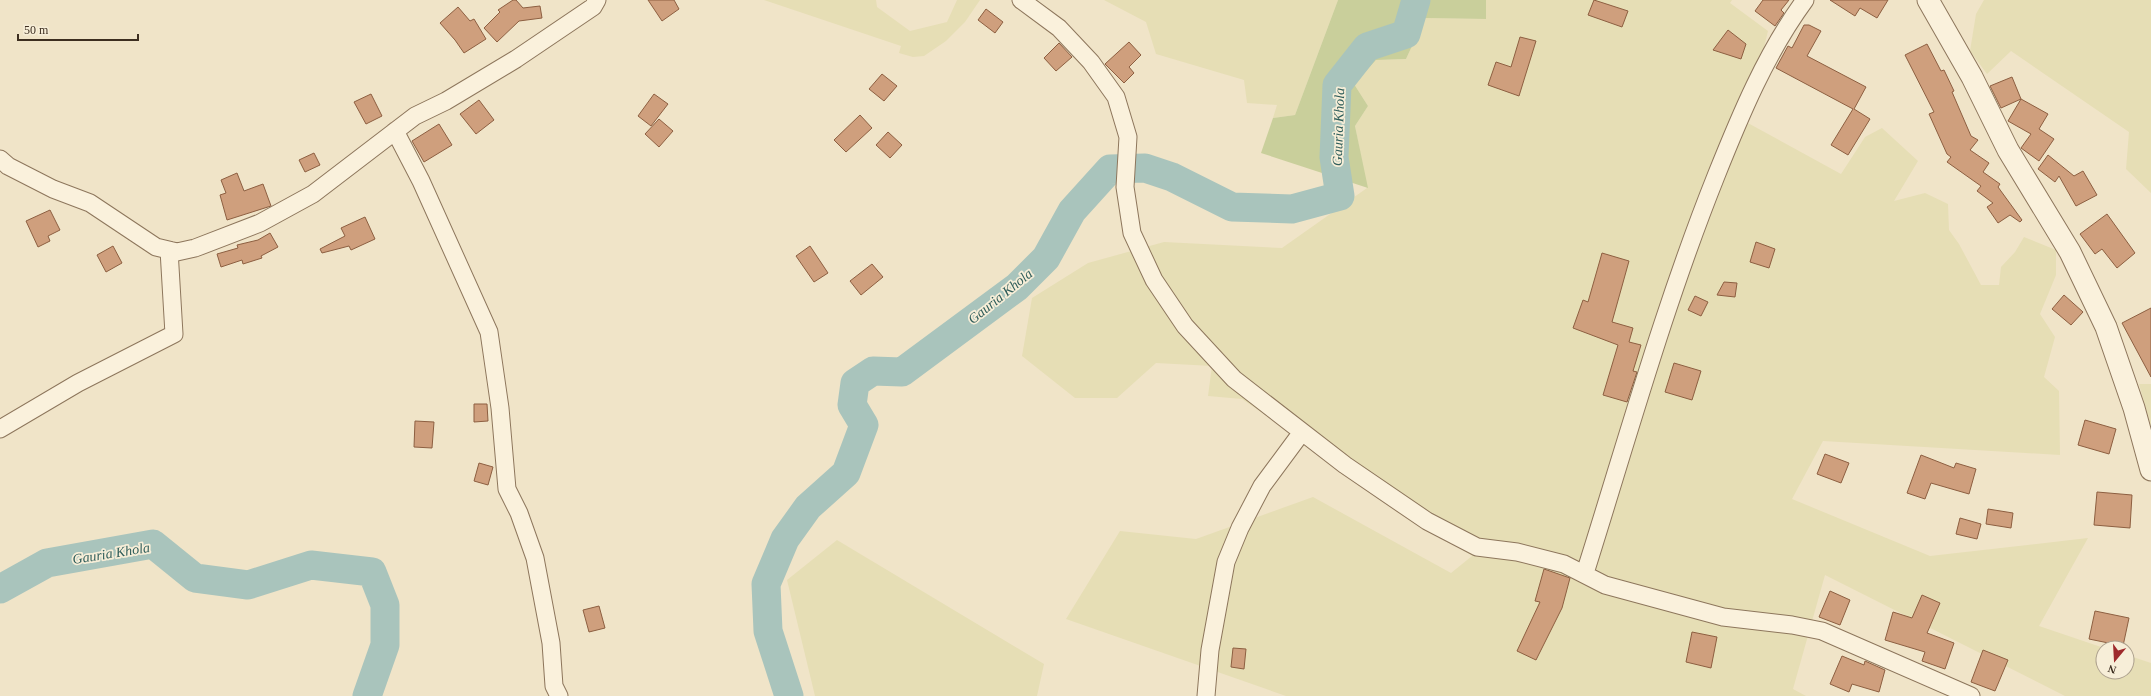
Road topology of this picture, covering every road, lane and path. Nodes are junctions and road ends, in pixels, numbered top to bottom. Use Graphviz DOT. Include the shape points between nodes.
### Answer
graph roads {
  1 [pos="597,0"];
  2 [pos="1021,0"];
  3 [pos="1805,0"];
  4 [pos="1928,0"];
  5 [pos="395,131"];
  6 [pos="0,158"];
  7 [pos="169,250"];
  8 [pos="0,429"];
  9 [pos="1302,432"];
  10 [pos="2151,470"];
  11 [pos="1585,573"];
  12 [pos="559,696"];
  13 [pos="1206,696"];
  14 [pos="1971,696"];
  1 -- 5 [label="street" via="593,7 516,60 415,116"];
  2 -- 9 [label="street" via="1059,28 1091,62 1116,97 1128,137 1125,187 1132,233 1154,280 1186,326 1234,379"];
  3 -- 11 [label="street" via="1751,95 1698,222 1670,298"];
  4 -- 10 [label="street" via="1972,77 2008,150 2070,252 2102,320 2134,408"];
  5 -- 7 [label="street" via="313,194 260,223 195,248 177,252"];
  5 -- 12 [label="street" via="424,188 489,332 500,408 507,488 535,558 551,643 554,686"];
  6 -- 7 [label="street" via="8,166 90,203 156,247"];
  7 -- 8 [label="street" via="174,334 78,383"];
  9 -- 11 [label="street" via="1427,521 1477,547 1536,556"];
  9 -- 13 [label="street" via="1262,486 1226,562 1210,650"];
  11 -- 14 [label="street" via="1606,585 1723,617 1822,631"];
}
